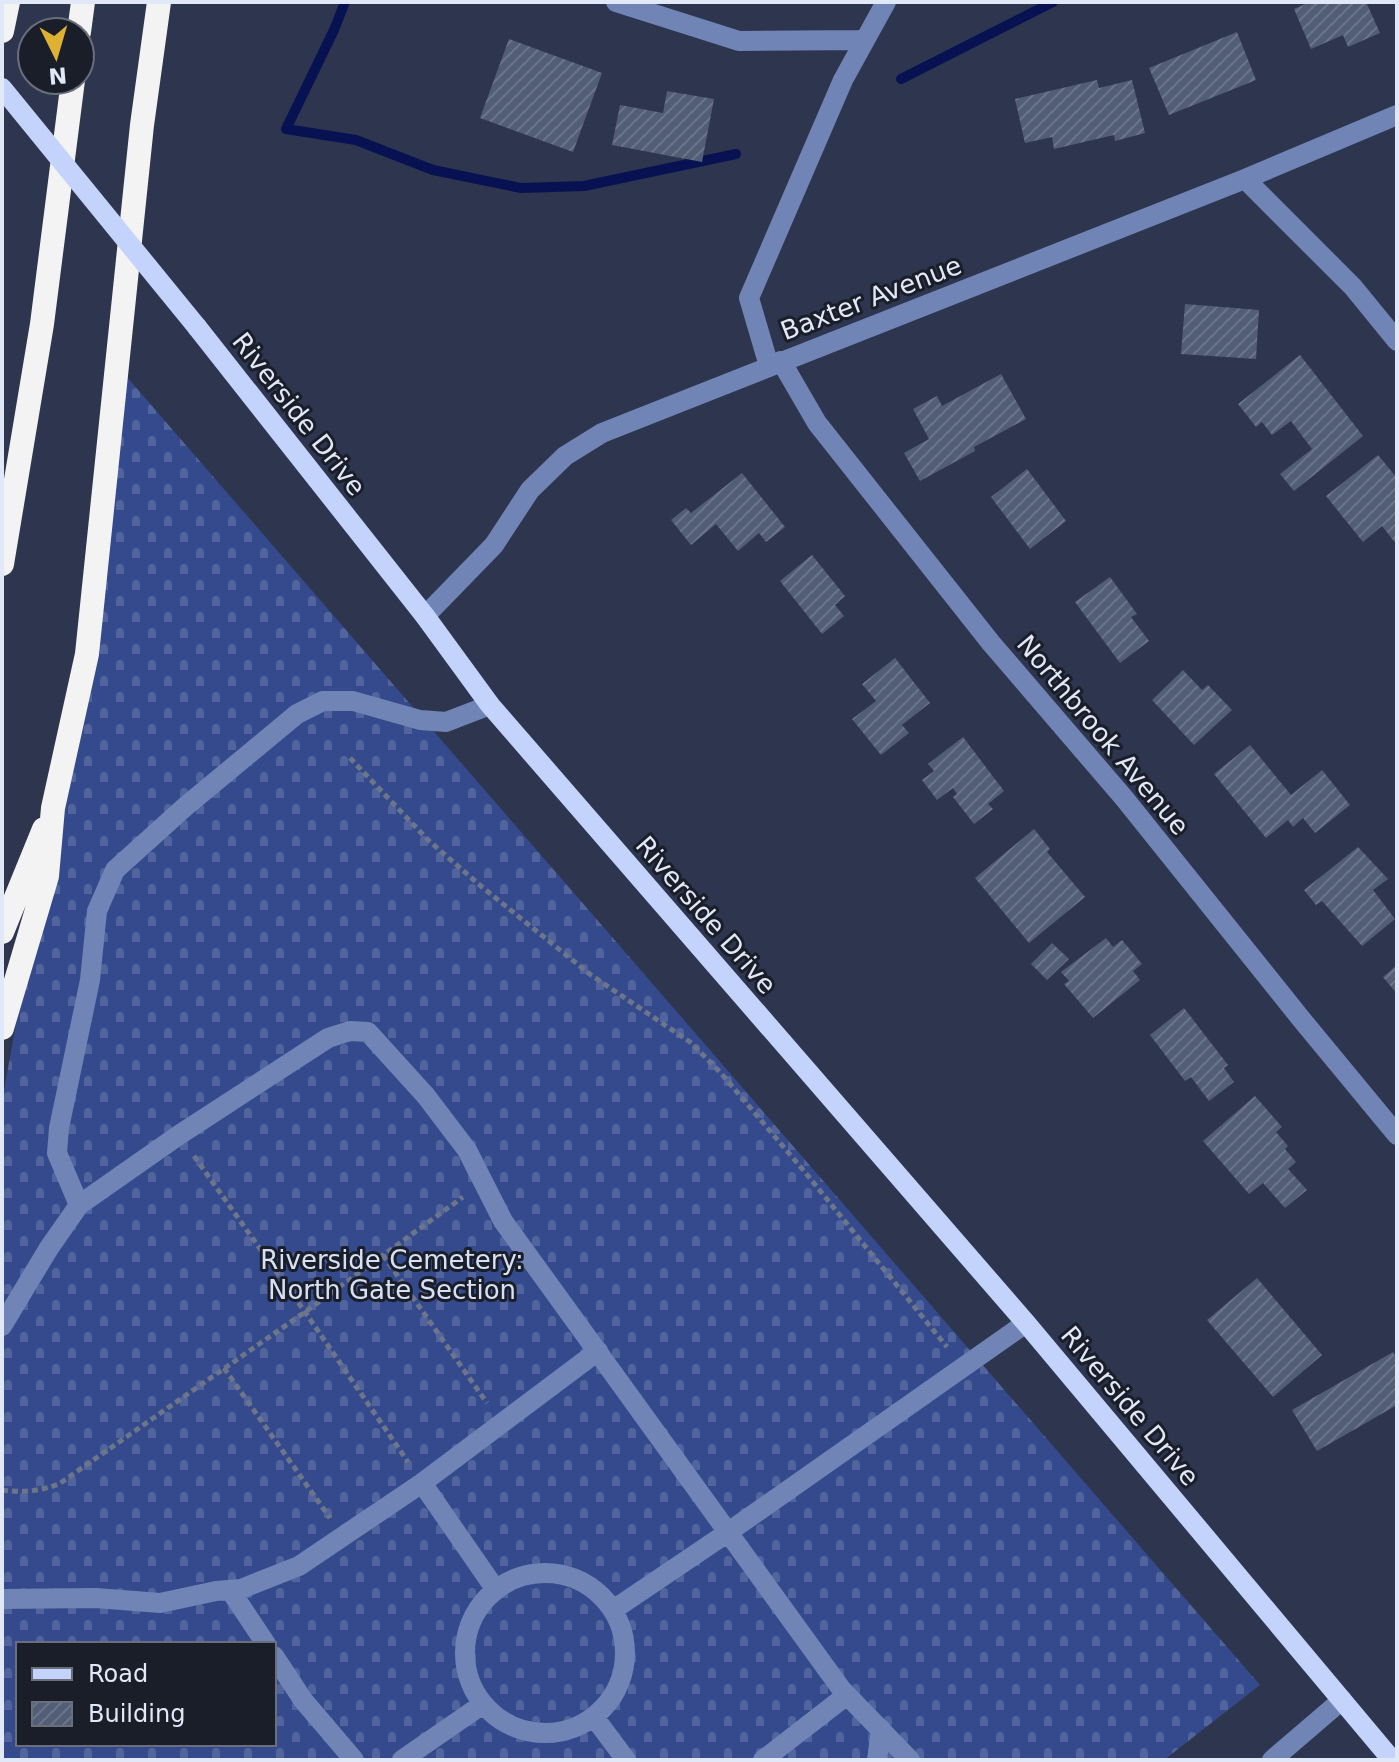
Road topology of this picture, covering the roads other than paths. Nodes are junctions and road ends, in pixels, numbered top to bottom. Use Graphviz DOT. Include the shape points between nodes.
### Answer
graph roads {
  1 [pos="8,2"];
  2 [pos="159,2"];
  3 [pos="616,2"];
  4 [pos="886,2"];
  5 [pos="2,31"];
  6 [pos="865,40"];
  7 [pos="2,88"];
  8 [pos="71,96"];
  9 [pos="1397,115"];
  10 [pos="1245,179"];
  11 [pos="1397,341"];
  12 [pos="775,364"];
  13 [pos="2,564"];
  14 [pos="425,616"];
  15 [pos="490,705"];
  16 [pos="53,808"];
  17 [pos="2,932"];
  18 [pos="2,1028"];
  19 [pos="1397,1135"];
  20 [pos="79,1205"];
  21 [pos="1026,1323"];
  22 [pos="2,1326"];
  23 [pos="598,1351"];
  24 [pos="422,1483"];
  25 [pos="727,1533"];
  26 [pos="230,1590"];
  27 [pos="496,1590"];
  28 [pos="2,1599"];
  29 [pos="613,1610"];
  30 [pos="265,1642"];
  31 [pos="276,1659"];
  32 [pos="847,1695"];
  33 [pos="1342,1700"];
  34 [pos="483,1704"];
  35 [pos="594,1717"];
  36 [pos="881,1729"];
  37 [pos="354,1760"];
  38 [pos="402,1760"];
  39 [pos="626,1760"];
  40 [pos="763,1760"];
  41 [pos="877,1760"];
  42 [pos="910,1760"];
  43 [pos="1272,1760"];
  44 [pos="1392,1760"];
  1 -- 5 [label="highway"];
  2 -- 16 [label="highway" via="87,654"];
  3 -- 6 [label="street" via="739,41"];
  4 -- 6 [label="street, Northbrook Avenue"];
  6 -- 12 [label="street, Northbrook Avenue" via="749,298"];
  7 -- 14 [label="main road, Riverside Drive, bridge"];
  8 -- 13 [label="highway" via="42,324"];
  9 -- 10 [label="street, Baxter Avenue"];
  10 -- 11 [label="street" via="1353,287"];
  10 -- 12 [label="street, Baxter Avenue"];
  12 -- 14 [label="street, Baxter Avenue" via="602,433 565,456 530,490 494,545"];
  12 -- 19 [label="street, Northbrook Avenue" via="991,643"];
  14 -- 15 [label="main road, Riverside Drive"];
  15 -- 20 [label="street" via="446,722 353,701 323,701 297,714 115,870 97,911 90,980 59,1128 57,1153"];
  15 -- 21 [label="main road, Riverside Drive"];
  16 -- 17 [label="highway"];
  16 -- 18 [label="highway" via="47,876"];
  20 -- 22 [label="street"];
  20 -- 23 [label="street" via="328,1038 368,1032 467,1150 503,1221"];
  21 -- 25 [label="street"];
  21 -- 33 [label="main road, Riverside Drive"];
  23 -- 24 [label="street"];
  23 -- 25 [label="street"];
  24 -- 26 [label="street" via="299,1566"];
  24 -- 27 [label="street"];
  25 -- 29 [label="street"];
  25 -- 32 [label="street"];
  26 -- 28 [label="street" via="160,1603"];
  26 -- 30 [label="street"];
  27 -- 29 [label="street" via="519,1577 572,1577 595,1590"];
  27 -- 34 [label="street" via="478,1608 467,1632 465,1657"];
  29 -- 35 [label="street" via="626,1655 622,1679"];
  31 -- 37 [label="street"];
  32 -- 36 [label="street"];
  32 -- 40 [label="street"];
  33 -- 43 [label="street"];
  33 -- 44 [label="main road, Riverside Drive"];
  34 -- 35 [label="street" via="524,1730 548,1733"];
  34 -- 38 [label="street"];
  35 -- 39 [label="street"];
  36 -- 41 [label="street"];
  36 -- 42 [label="street"];
}
